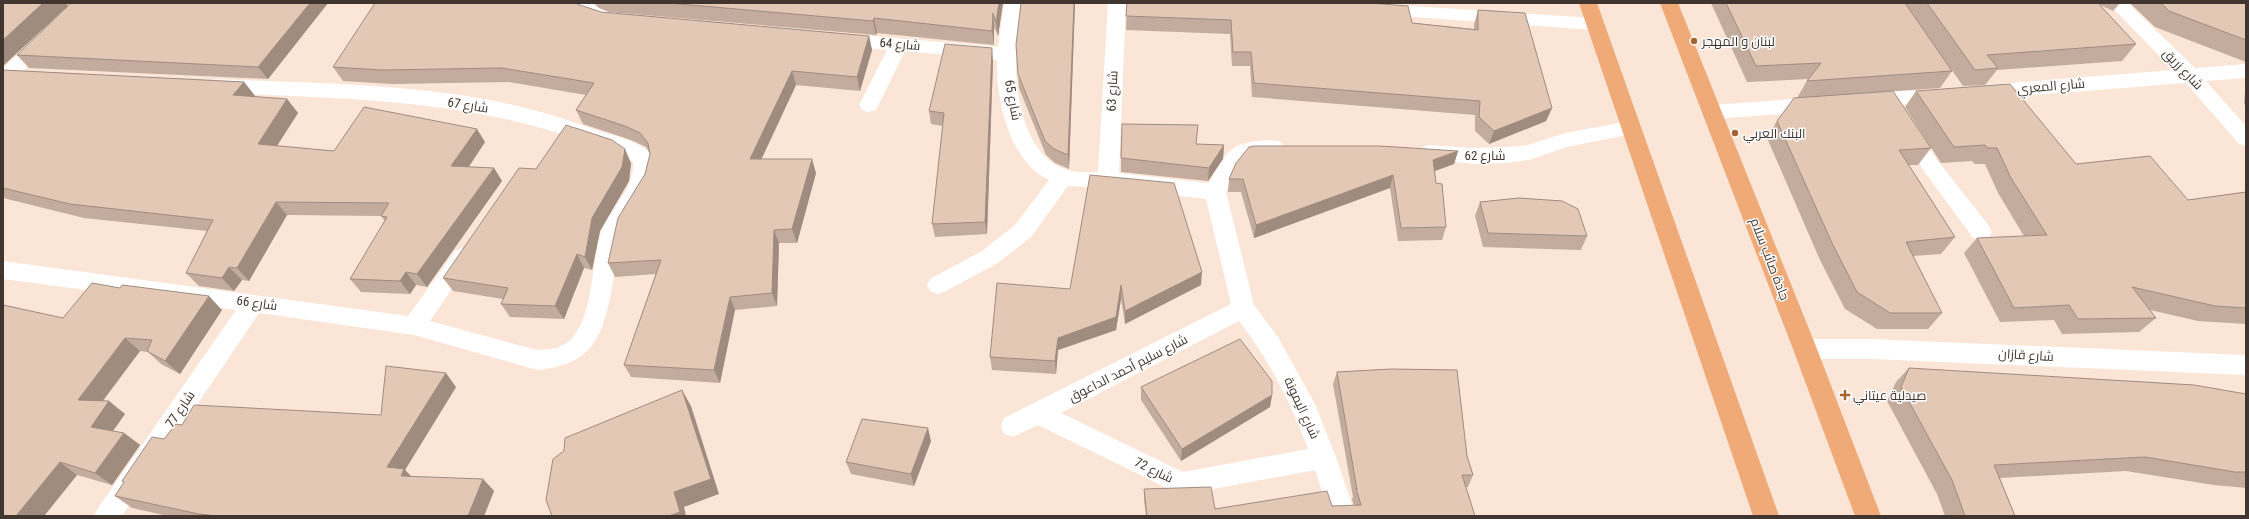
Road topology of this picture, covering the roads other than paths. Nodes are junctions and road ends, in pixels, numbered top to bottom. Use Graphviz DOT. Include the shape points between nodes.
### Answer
graph roads {
  1 [pos="84,3"];
  2 [pos="583,3"];
  3 [pos="1013,3"];
  4 [pos="1117,3"];
  5 [pos="1588,3"];
  6 [pos="1669,3"];
  7 [pos="2117,3"];
  8 [pos="1366,10"];
  9 [pos="628,21"];
  10 [pos="1594,24"];
  11 [pos="821,37"];
  12 [pos="900,44"];
  13 [pos="1008,54"];
  14 [pos="2246,70"];
  15 [pos="1944,75"];
  16 [pos="2191,76"];
  17 [pos="5,77"];
  18 [pos="30,77"];
  19 [pos="196,85"];
  20 [pos="1961,95"];
  21 [pos="1887,99"];
  22 [pos="869,105"];
  23 [pos="1713,112"];
  24 [pos="1630,128"];
  25 [pos="2246,139"];
  26 [pos="1294,146"];
  27 [pos="1411,152"];
  28 [pos="1063,177"];
  29 [pos="1108,180"];
  30 [pos="1215,192"];
  31 [pos="1981,232"];
  32 [pos="476,237"];
  33 [pos="3,270"];
  34 [pos="938,285"];
  35 [pos="253,302"];
  36 [pos="1243,308"];
  37 [pos="414,326"];
  38 [pos="1805,349"];
  39 [pos="508,352"];
  40 [pos="2246,365"];
  41 [pos="1039,414"];
  42 [pos="1013,426"];
  43 [pos="1324,457"];
  44 [pos="106,516"];
  45 [pos="1343,516"];
  46 [pos="1766,516"];
  47 [pos="1868,516"];
  1 -- 17 [label="street"];
  2 -- 9 [label="street" via="591,13 607,19"];
  3 -- 13 [label="street, شارع 65"];
  4 -- 29 [label="street, شارع 63"];
  5 -- 10 [label="highway"];
  6 -- 23 [label="highway, جادة صائب سلام"];
  7 -- 16 [label="street, شارع زريق"];
  8 -- 10 [label="street"];
  10 -- 24 [label="highway"];
  11 -- 12 [label="street, شارع 64"];
  12 -- 13 [label="street, شارع 64"];
  12 -- 22 [label="street"];
  13 -- 28 [label="street, شارع 65" via="1008,87 1023,138 1043,168"];
  14 -- 16 [label="street, شارع المعري"];
  15 -- 20 [label="street"];
  16 -- 20 [label="street, شارع المعري" via="2066,84"];
  16 -- 25 [label="street, شارع زريق"];
  17 -- 18 [label="street"];
  19 -- 39 [label="street, شارع 67" via="390,94 482,106 530,116 626,147 644,158 646,172 640,188 612,231 600,297 593,322 584,339 572,353 556,359 538,360"];
  20 -- 21 [label="street, شارع المعري"];
  21 -- 23 [label="street, شارع المعري"];
  21 -- 31 [label="street" via="1931,166"];
  23 -- 38 [label="highway, جادة صائب سلام"];
  24 -- 27 [label="street, شارع 62" via="1565,140 1529,152 1507,155 1473,156"];
  24 -- 46 [label="highway"];
  26 -- 30 [label="street" via="1258,148 1240,154 1225,170"];
  28 -- 29 [label="street, شارع 65"];
  28 -- 34 [label="street" via="1023,231 990,257"];
  29 -- 30 [label="street, شارع 65"];
  30 -- 36 [label="street"];
  32 -- 37 [label="street"];
  33 -- 35 [label="street, شارع 66"];
  35 -- 37 [label="street, شارع 66"];
  35 -- 44 [label="street, شارع 77"];
  36 -- 41 [label="street, شارع سليم أحمد الداعوق"];
  36 -- 43 [label="street, شارع اليمونة" via="1270,344 1289,377"];
  37 -- 39 [label="street, شارع 66"];
  38 -- 40 [label="street, شارع قازان" via="1871,348"];
  38 -- 47 [label="highway, جادة صائب سلام"];
  41 -- 42 [label="street, شارع سليم أحمد الداعوق"];
  41 -- 43 [label="street, شارع 72" via="1181,484"];
  43 -- 45 [label="street, شارع اليمونة"];
}
